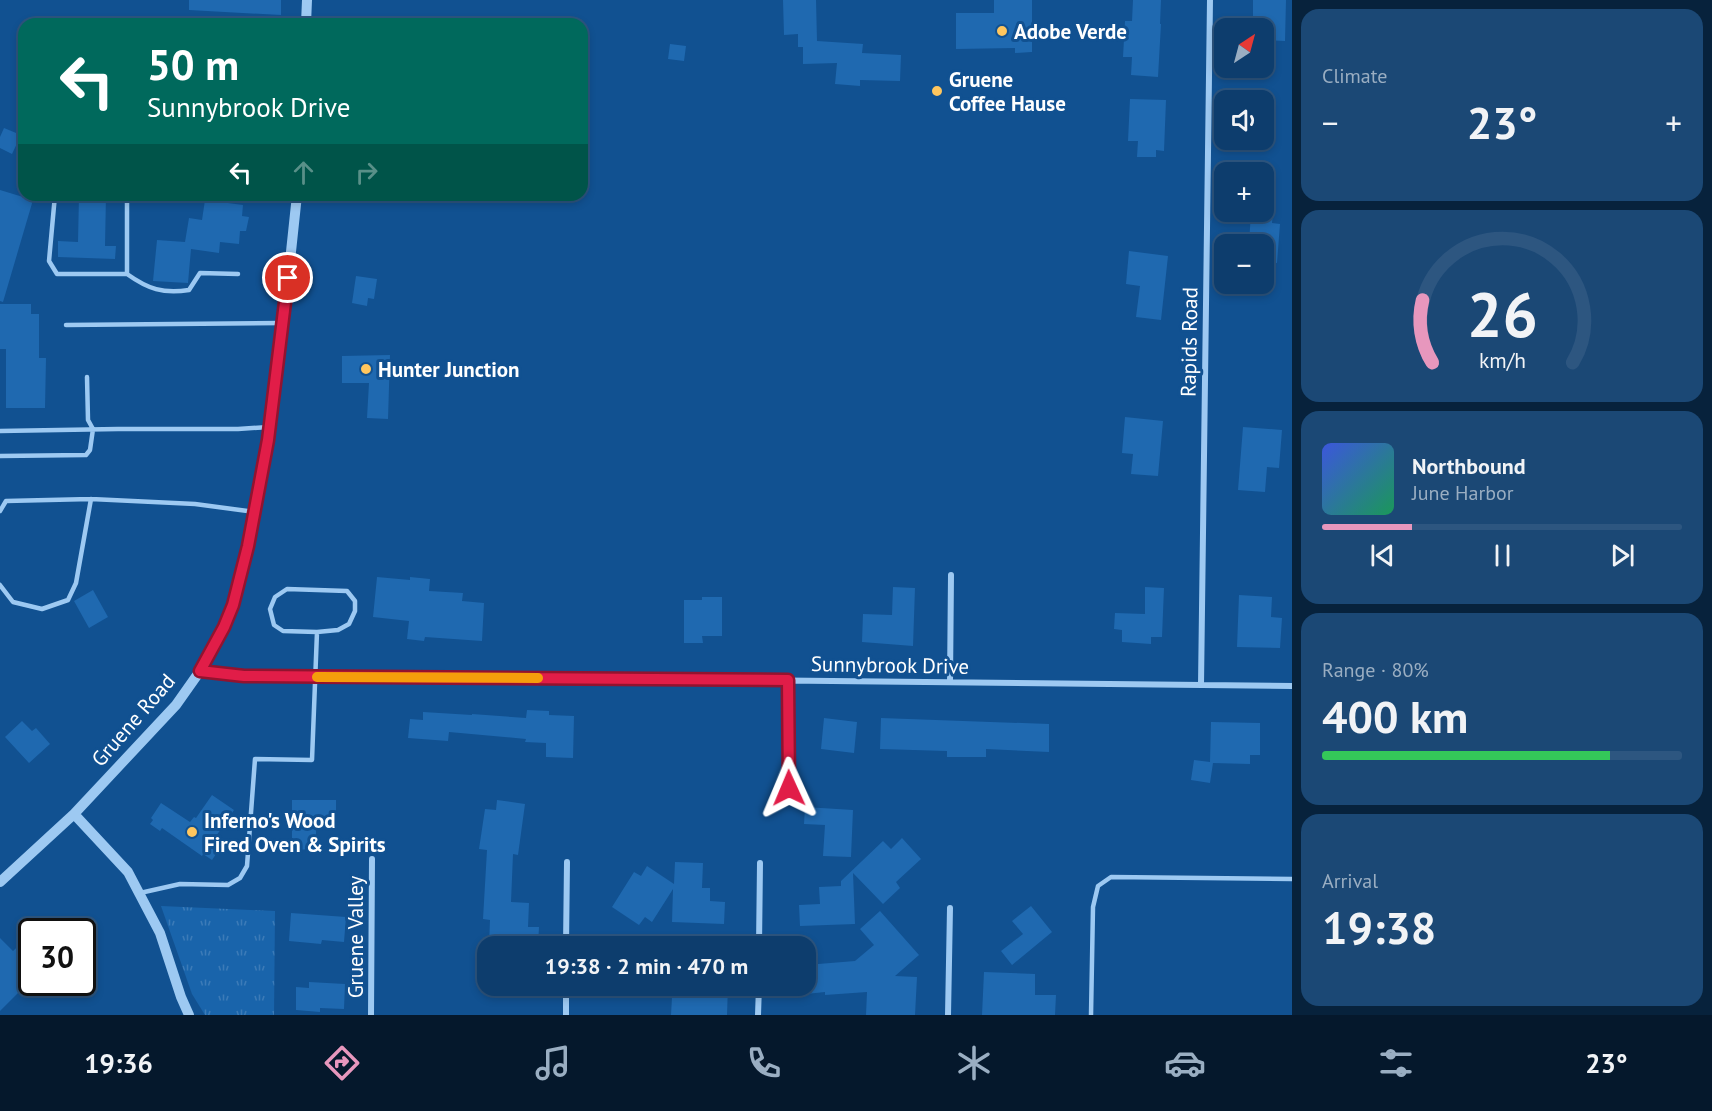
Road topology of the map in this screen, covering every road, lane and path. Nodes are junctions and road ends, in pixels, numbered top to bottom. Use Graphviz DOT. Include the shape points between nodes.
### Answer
graph roads {
  1 [pos="307,0"];
  2 [pos="1210,0"];
  3 [pos="306,18"];
  4 [pos="54,201"];
  5 [pos="127,201"];
  6 [pos="296,201"];
  7 [pos="127,274"];
  8 [pos="238,274"];
  9 [pos="283,323"];
  10 [pos="66,325"];
  11 [pos="87,377"];
  12 [pos="269,427"];
  13 [pos="93,429"];
  14 [pos="0,431"];
  15 [pos="0,456"];
  16 [pos="91,499"];
  17 [pos="0,511"];
  18 [pos="255,512"];
  19 [pos="951,575"];
  20 [pos="0,585"];
  21 [pos="316,632"];
  22 [pos="200,671"];
  23 [pos="316,677"];
  24 [pos="788,680"];
  25 [pos="950,682"];
  26 [pos="1201,685"];
  27 [pos="1292,686"];
  28 [pos="789,788"];
  29 [pos="74,814"];
  30 [pos="372,859"];
  31 [pos="567,862"];
  32 [pos="760,863"];
  33 [pos="1292,879"];
  34 [pos="0,882"];
  35 [pos="139,893"];
  36 [pos="950,908"];
  37 [pos="566,936"];
  38 [pos="759,936"];
  39 [pos="566,996"];
  40 [pos="759,996"];
  41 [pos="189,1015"];
  42 [pos="371,1015"];
  43 [pos="566,1015"];
  44 [pos="758,1015"];
  45 [pos="948,1015"];
  46 [pos="1091,1015"];
  1 -- 3 [label="street"];
  2 -- 26 [label="street, Rapids Road"];
  4 -- 7 [label="lane" via="49,261 57,274"];
  5 -- 7 [label="lane"];
  6 -- 9 [label="street, Gruene Road"];
  7 -- 8 [label="lane" via="171,293 189,290 200,273"];
  9 -- 10 [label="lane"];
  9 -- 12 [label="street, Gruene Road"];
  11 -- 13 [label="lane" via="88,420"];
  12 -- 13 [label="lane"];
  12 -- 18 [label="street, Gruene Road"];
  13 -- 14 [label="lane"];
  13 -- 15 [label="lane" via="86,455"];
  16 -- 17 [label="lane" via="6,501"];
  16 -- 18 [label="lane" via="195,504"];
  16 -- 20 [label="lane" via="76,583 68,600 42,609 13,602"];
  18 -- 22 [label="street, Gruene Road" via="233,605"];
  19 -- 25 [label="street"];
  21 -- 21 [label="lane" via="283,631 274,625 270,609 275,597 286,589 346,591 355,601 349,624 338,630"];
  21 -- 23 [label="lane"];
  22 -- 23 [label="street, Sunnybrook Drive"];
  22 -- 29 [label="street, Gruene Road" via="176,705"];
  23 -- 24 [label="street, Sunnybrook Drive"];
  23 -- 35 [label="lane" via="312,760 255,759 247,866 240,878 228,885 180,884"];
  24 -- 25 [label="street, Sunnybrook Drive"];
  24 -- 28 [label="street"];
  25 -- 26 [label="street, Sunnybrook Drive"];
  26 -- 27 [label="street, Sunnybrook Drive"];
  29 -- 34 [label="street, Gruene Road"];
  29 -- 35 [label="street" via="128,872"];
  30 -- 42 [label="street, Gruene Valley"];
  31 -- 37 [label="street"];
  32 -- 38 [label="street"];
  33 -- 46 [label="lane" via="1111,877 1098,886 1093,907"];
  35 -- 41 [label="street" via="160,933"];
  36 -- 45 [label="street"];
  39 -- 43 [label="street"];
  40 -- 44 [label="street"];
}
